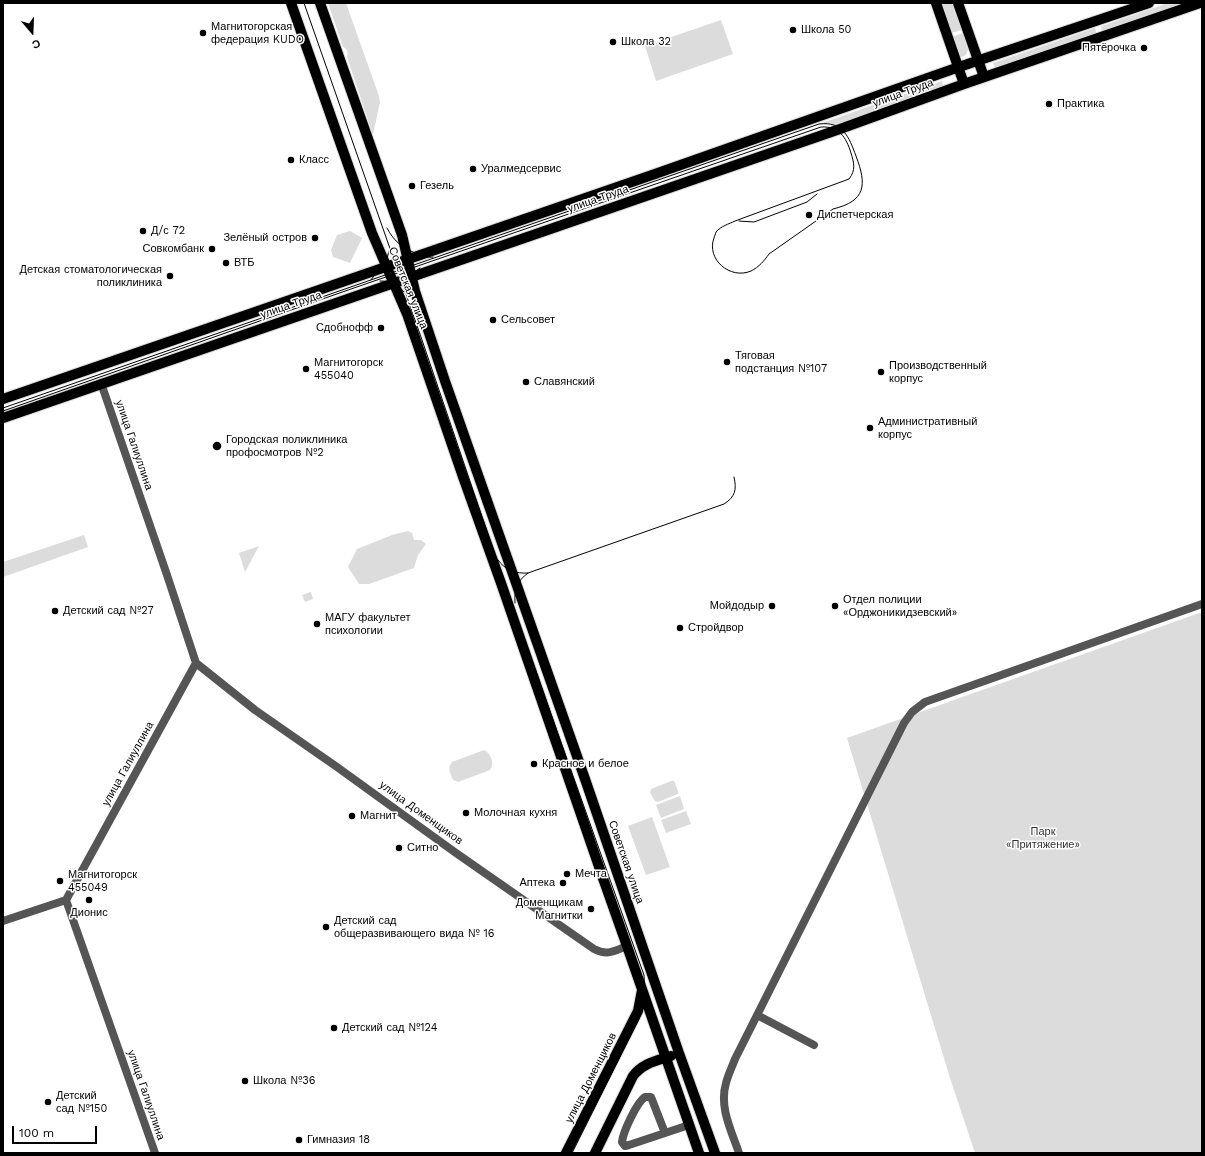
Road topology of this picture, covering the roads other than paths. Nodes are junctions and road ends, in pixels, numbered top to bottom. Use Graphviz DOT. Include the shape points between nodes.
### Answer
graph roads {
  1 [pos="291,3"];
  2 [pos="320,3"];
  3 [pos="936,3"];
  4 [pos="958,3"];
  5 [pos="1149,3"];
  6 [pos="1200,3"];
  7 [pos="978,60"];
  8 [pos="958,67"];
  9 [pos="984,77"];
  10 [pos="964,84"];
  11 [pos="408,260"];
  12 [pos="386,267"];
  13 [pos="411,276"];
  14 [pos="394,282"];
  15 [pos="101,383"];
  16 [pos="3,399"];
  17 [pos="3,418"];
  18 [pos="514,578"];
  19 [pos="501,583"];
  20 [pos="1202,604"];
  21 [pos="196,663"];
  22 [pos="66,900"];
  23 [pos="3,921"];
  24 [pos="641,942"];
  25 [pos="627,946"];
  26 [pos="642,990"];
  27 [pos="757,1015"];
  28 [pos="814,1045"];
  29 [pos="680,1053"];
  30 [pos="666,1058"];
  31 [pos="689,1125"];
  32 [pos="665,1133"];
  33 [pos="154,1153"];
  34 [pos="566,1153"];
  35 [pos="595,1153"];
  36 [pos="699,1153"];
  37 [pos="716,1153"];
  38 [pos="739,1153"];
  1 -- 12 [label="main road, Советская улица"];
  2 -- 11 [label="main road, Советская улица" via="398,224"];
  3 -- 8 [label="main road"];
  4 -- 7 [label="main road"];
  5 -- 7 [label="main road, улица Труда"];
  6 -- 9 [label="main road, улица Труда"];
  7 -- 8 [label="main road, улица Труда"];
  7 -- 9 [label="main road"];
  8 -- 10 [label="main road"];
  8 -- 11 [label="main road, улица Труда"];
  9 -- 10 [label="main road, улица Труда"];
  10 -- 13 [label="main road, улица Труда"];
  11 -- 12 [label="main road, улица Труда"];
  11 -- 13 [label="main road, Советская улица"];
  12 -- 14 [label="main road, Советская улица"];
  12 -- 16 [label="main road, улица Труда"];
  13 -- 14 [label="main road, улица Труда"];
  13 -- 18 [label="main road, Советская улица"];
  14 -- 15 [label="main road, улица Труда"];
  14 -- 19 [label="main road, Советская улица"];
  15 -- 17 [label="main road, улица Труда"];
  15 -- 21 [label="street, улица Галиуллина"];
  18 -- 19 [label="main road"];
  18 -- 24 [label="main road, Советская улица"];
  19 -- 25 [label="main road, Советская улица"];
  20 -- 27 [label="street" via="925,702 912,712 904,723"];
  21 -- 22 [label="street, улица Галиуллина"];
  21 -- 25 [label="street, улица Доменщиков" via="255,710 594,949 607,954"];
  22 -- 23 [label="street"];
  22 -- 33 [label="street, улица Галиуллина"];
  24 -- 25 [label="main road, улица Доменщиков"];
  24 -- 29 [label="main road, Советская улица"];
  25 -- 26 [label="main road, Советская улица"];
  26 -- 30 [label="main road, Советская улица"];
  26 -- 34 [label="main road, улица Доменщиков" via="638,1011"];
  27 -- 28 [label="street"];
  27 -- 38 [label="street" via="735,1059 724,1095 726,1118"];
  29 -- 30 [label="main road"];
  29 -- 37 [label="main road, Советская улица"];
  30 -- 31 [label="main road, Советская улица"];
  30 -- 35 [label="main road" via="643,1066 633,1076"];
  31 -- 32 [label="street"];
  31 -- 36 [label="main road, Советская улица"];
  32 -- 32 [label="street" via="625,1146 622,1142 639,1102 645,1097 652,1097"];
}
